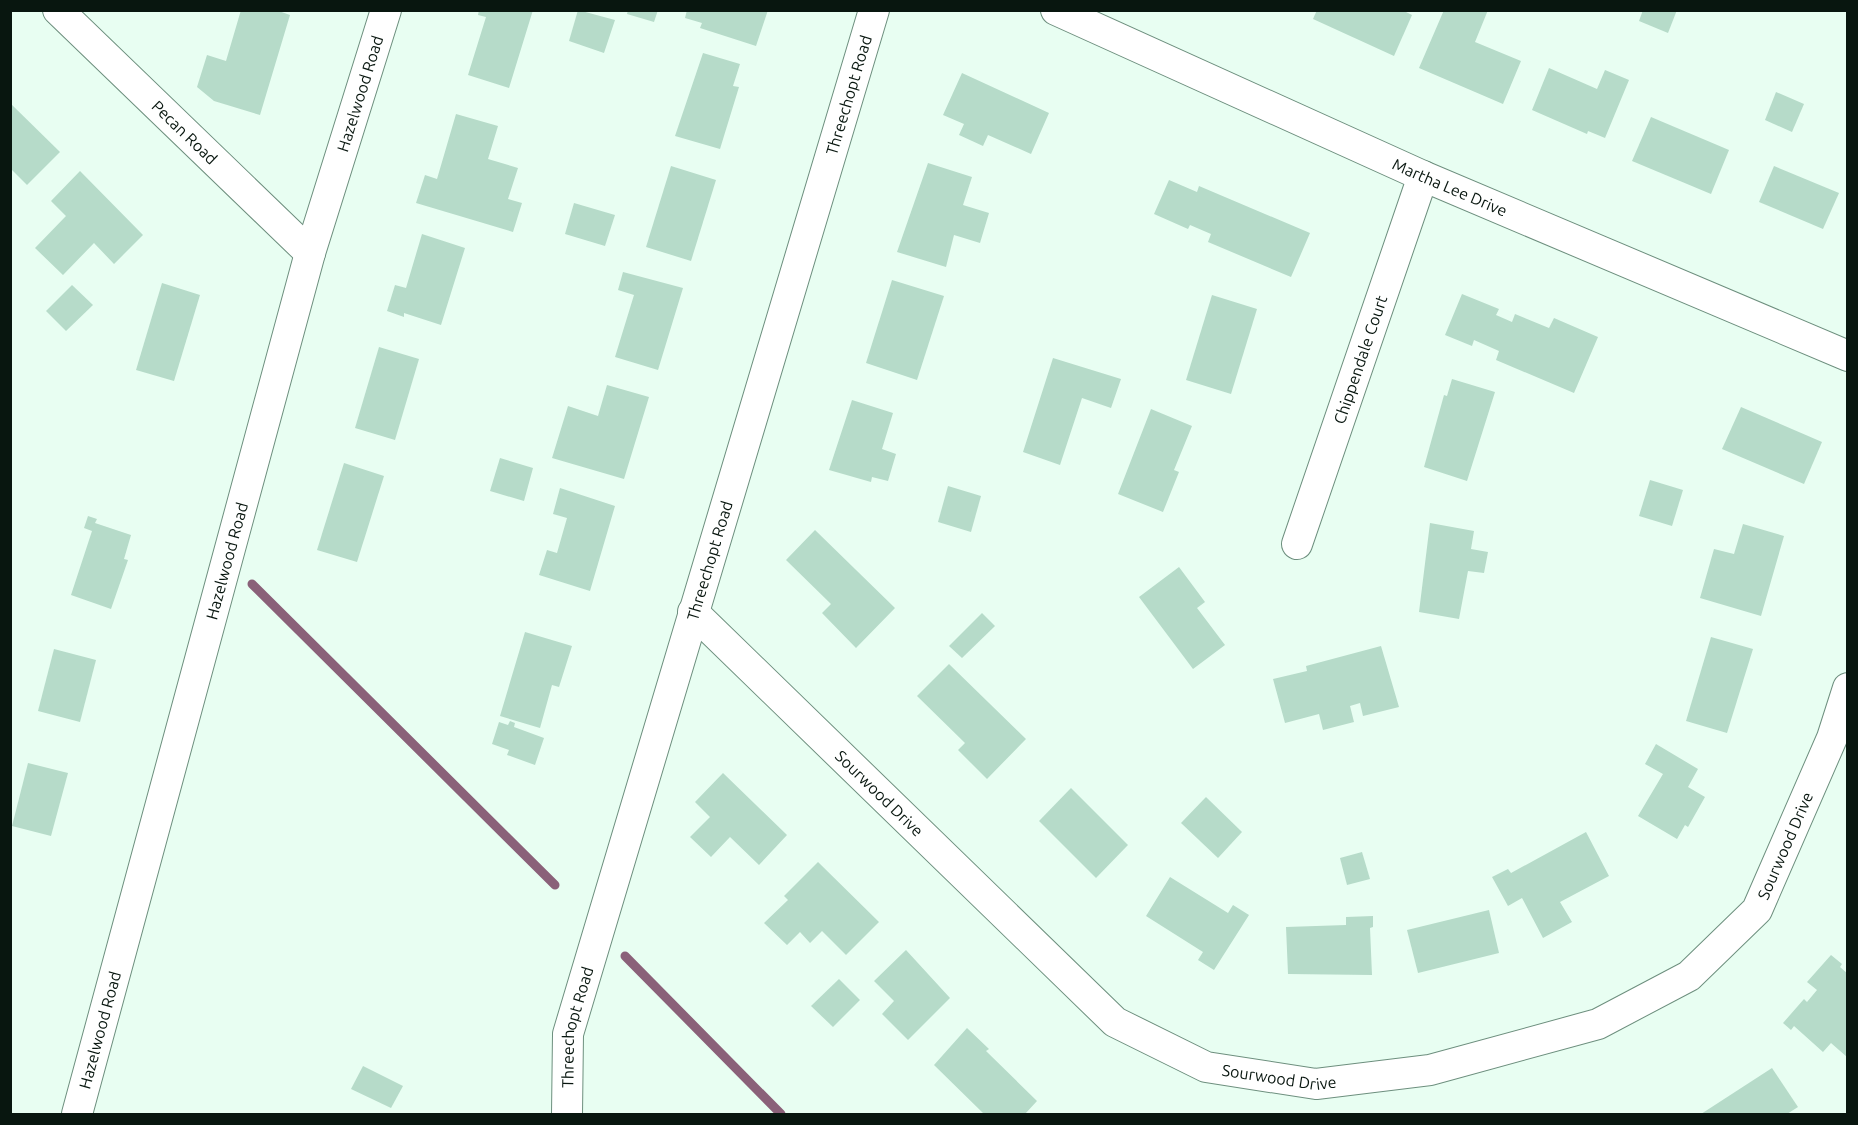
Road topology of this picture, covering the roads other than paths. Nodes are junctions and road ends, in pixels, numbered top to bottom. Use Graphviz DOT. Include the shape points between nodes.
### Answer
graph roads {
  1 [pos="57,10"];
  2 [pos="386,10"];
  3 [pos="874,10"];
  4 [pos="1056,10"];
  5 [pos="1423,176"];
  6 [pos="310,253"];
  7 [pos="1848,356"];
  8 [pos="1297,544"];
  9 [pos="693,612"];
  10 [pos="1848,688"];
  11 [pos="77,1114"];
  12 [pos="567,1114"];
  1 -- 6 [label="street, Pecan Road"];
  2 -- 6 [label="street, Hazelwood Road"];
  3 -- 9 [label="street, Threechopt Road"];
  4 -- 5 [label="street, Martha Lee Drive"];
  5 -- 7 [label="street, Martha Lee Drive"];
  5 -- 8 [label="street, Chippendale Court"];
  6 -- 11 [label="street, Hazelwood Road"];
  9 -- 10 [label="street, Sourwood Drive" via="1115,1022 1206,1067 1316,1084 1430,1071 1598,1024 1689,976 1757,910 1832,738"];
  9 -- 12 [label="street, Threechopt Road" via="568,1034"];
}
